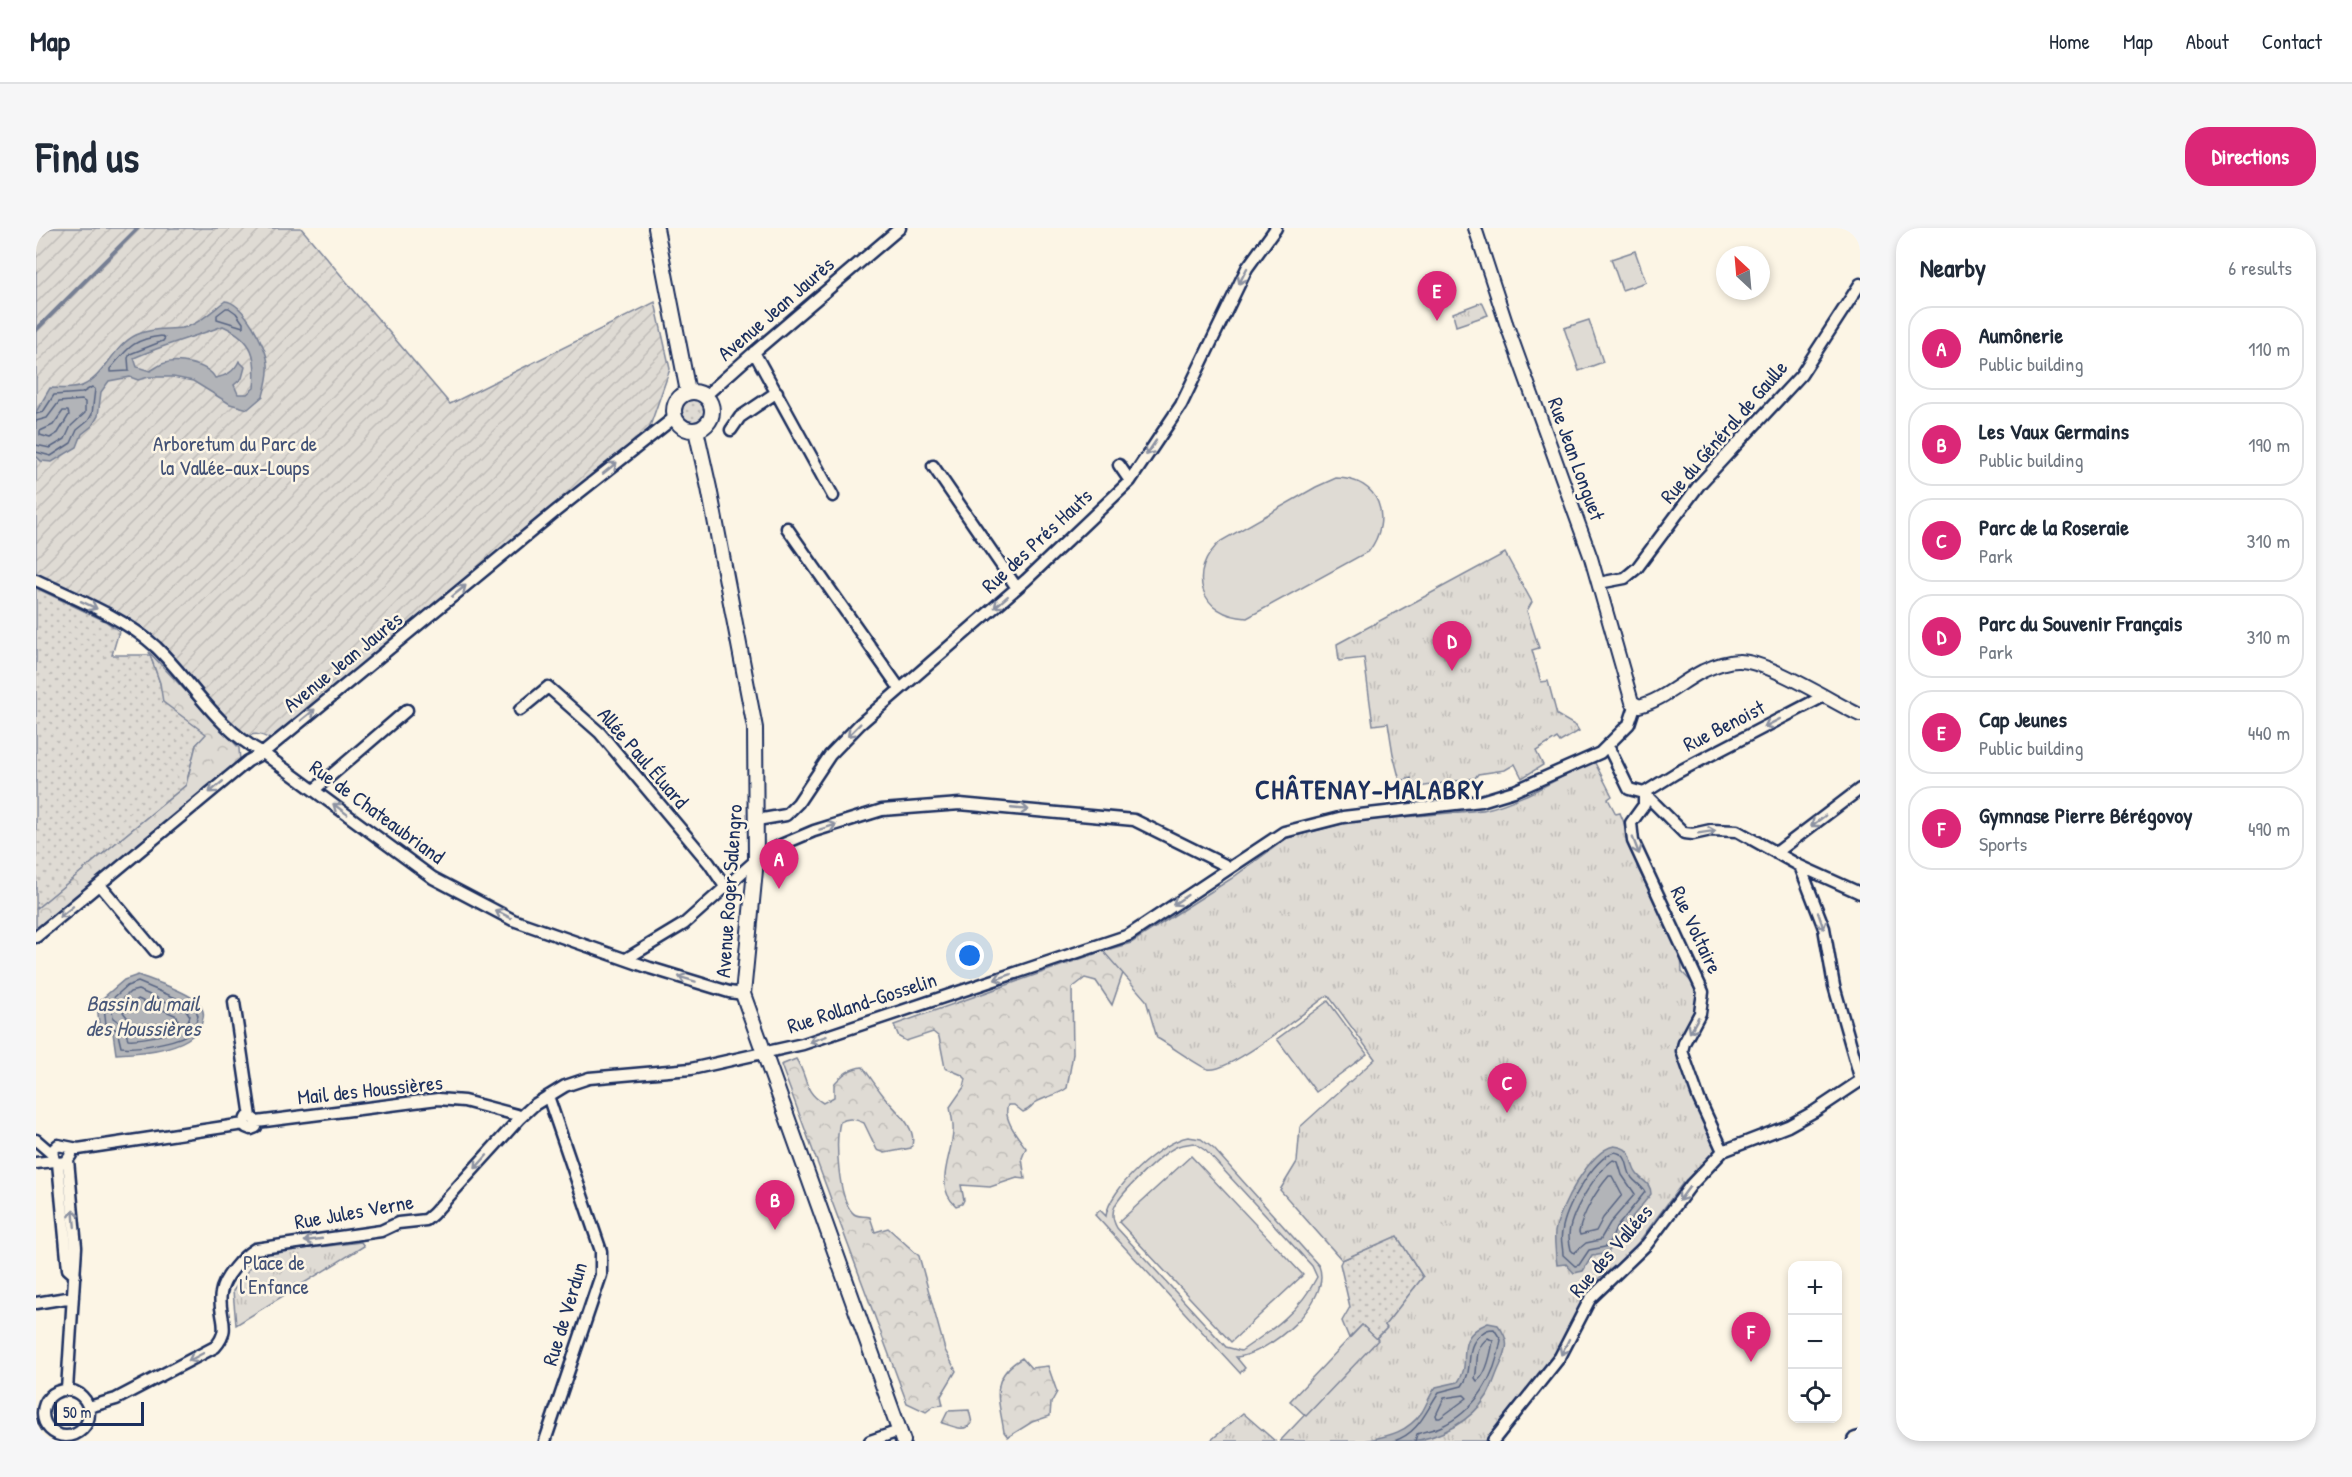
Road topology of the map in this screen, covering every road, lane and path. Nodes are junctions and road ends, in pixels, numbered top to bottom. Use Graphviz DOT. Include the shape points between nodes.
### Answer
graph roads {
  1 [pos="656,228"];
  2 [pos="900,228"];
  3 [pos="1276,228"];
  4 [pos="1475,228"];
  5 [pos="1860,284"];
  6 [pos="754,352"];
  7 [pos="688,392"];
  8 [pos="777,392"];
  9 [pos="705,396"];
  10 [pos="675,417"];
  11 [pos="696,430"];
  12 [pos="731,430"];
  13 [pos="1119,465"];
  14 [pos="933,466"];
  15 [pos="1130,480"];
  16 [pos="833,496"];
  17 [pos="787,528"];
  18 [pos="36,580"];
  19 [pos="1599,583"];
  20 [pos="1017,588"];
  21 [pos="900,689"];
  22 [pos="1824,696"];
  23 [pos="1635,706"];
  24 [pos="407,710"];
  25 [pos="520,710"];
  26 [pos="1860,715"];
  27 [pos="1608,746"];
  28 [pos="263,753"];
  29 [pos="1860,789"];
  30 [pos="314,790"];
  31 [pos="1644,793"];
  32 [pos="757,820"];
  33 [pos="1776,853"];
  34 [pos="756,860"];
  35 [pos="1800,866"];
  36 [pos="1229,867"];
  37 [pos="99,885"];
  38 [pos="726,888"];
  39 [pos="1860,892"];
  40 [pos="36,937"];
  41 [pos="155,951"];
  42 [pos="626,958"];
  43 [pos="743,994"];
  44 [pos="234,1002"];
  45 [pos="764,1052"];
  46 [pos="1860,1077"];
  47 [pos="1860,1082"];
  48 [pos="548,1096"];
  49 [pos="520,1118"];
  50 [pos="251,1121"];
  51 [pos="36,1140"];
  52 [pos="1723,1151"];
  53 [pos="64,1156"];
  54 [pos="36,1163"];
  55 [pos="73,1298"];
  56 [pos="36,1303"];
  57 [pos="67,1390"];
  58 [pos="89,1407"];
  59 [pos="40,1424"];
  60 [pos="901,1436"];
  61 [pos="64,1438"];
  62 [pos="545,1441"];
  63 [pos="870,1441"];
  64 [pos="1493,1441"];
  1 -- 7 [label="main road"];
  2 -- 6 [label="street, Avenue Jean Jaurès"];
  3 -- 15 [label="street, Rue des Prés Hauts, one-way" via="1247,268 1181,405"];
  4 -- 19 [label="street, Rue Jean Longuet"];
  5 -- 19 [label="street, Rue du Général de Gaulle" via="1801,375 1699,485 1636,568 1625,578"];
  6 -- 8 [label="street"];
  6 -- 9 [label="street, Avenue Jean Jaurès"];
  7 -- 9 [label="main road"];
  7 -- 10 [label="main road" via="676,401"];
  8 -- 12 [label="street" via="740,417"];
  8 -- 16 [label="street"];
  9 -- 11 [label="main road" via="710,402 711,417 703,428"];
  10 -- 11 [label="main road" via="680,425"];
  28 -- 10 [label="street, Avenue Jean Jaurès, one-way"];
  11 -- 32 [label="main road, Avenue Roger Salengro" via="755,728"];
  13 -- 15 [label="street"];
  14 -- 20 [label="street"];
  15 -- 20 [label="street, Rue des Prés Hauts"];
  17 -- 21 [label="street"];
  18 -- 28 [label="street, Rue de Chateaubriand, one-way" via="109,614 155,647 236,736"];
  19 -- 23 [label="street, Rue Jean Longuet"];
  20 -- 21 [label="street, Rue des Prés Hauts, one-way"];
  21 -- 32 [label="street, Rue des Prés Hauts, one-way" via="830,755 786,815"];
  22 -- 23 [label="street" via="1752,662 1740,661 1705,670 1660,699"];
  22 -- 26 [label="street"];
  22 -- 31 [label="street, Rue Benoist, one-way"];
  23 -- 27 [label="street, Rue Rolland-Gosselin" via="1629,724"];
  24 -- 30 [label="street"];
  25 -- 38 [label="street, Allée Paul Éluard" via="548,687 600,733"];
  27 -- 31 [label="street" via="1629,789"];
  27 -- 36 [label="street, Rue Rolland-Gosselin" via="1514,792 1481,801 1343,817 1284,832"];
  28 -- 30 [label="street, Rue de Chateaubriand"];
  28 -- 37 [label="street, Avenue Jean Jaurès, one-way" via="248,761"];
  29 -- 33 [label="street, one-way"];
  42 -- 30 [label="street, Rue de Chateaubriand, one-way" via="513,920 433,878"];
  31 -- 33 [label="street, one-way" via="1684,833 1737,831"];
  31 -- 52 [label="street, Rue Voltaire, one-way" via="1644,804 1631,824 1633,841 1703,992 1700,1013 1682,1051"];
  32 -- 34 [label="main road, Avenue Roger Salengro"];
  33 -- 35 [label="street"];
  34 -- 36 [label="street, one-way" via="814,831 882,810 960,804 1134,820"];
  34 -- 38 [label="street"];
  34 -- 43 [label="main road, Avenue Roger Salengro"];
  35 -- 39 [label="street"];
  35 -- 46 [label="street, one-way" via="1824,927 1834,986"];
  36 -- 45 [label="street, Rue Rolland-Gosselin, one-way" via="1129,935 803,1044"];
  37 -- 40 [label="street, Avenue Jean Jaurès, one-way"];
  37 -- 41 [label="street"];
  38 -- 42 [label="street" via="684,924"];
  43 -- 42 [label="street, Rue de Chateaubriand, one-way"];
  43 -- 45 [label="main road, Avenue Roger Salengro"];
  44 -- 50 [label="street"];
  45 -- 48 [label="street, Rue Jules Verne" via="691,1069 589,1078"];
  45 -- 60 [label="main road, Avenue Roger Salengro"];
  47 -- 52 [label="street" via="1788,1126"];
  48 -- 49 [label="street, Rue Jules Verne"];
  48 -- 62 [label="street, Rue de Verdun" via="603,1264"];
  49 -- 50 [label="street, Mail des Houssières" via="464,1101 438,1099"];
  49 -- 58 [label="street, Rue Jules Verne, one-way" via="426,1220 248,1253 222,1286 225,1330 215,1347 116,1398"];
  50 -- 53 [label="street, Mail des Houssières"];
  51 -- 53 [label="street"];
  52 -- 64 [label="street, Rue des Vallées, one-way" via="1691,1185 1647,1244 1590,1299 1560,1357"];
  53 -- 54 [label="street, Mail des Houssières"];
  53 -- 55 [label="street" via="76,1247"];
  55 -- 56 [label="street"];
  55 -- 57 [label="street"];
  57 -- 58 [label="street" via="78,1393"];
  57 -- 59 [label="street" via="48,1398"];
  58 -- 61 [label="street" via="84,1427"];
  59 -- 61 [label="street"];
  60 -- 63 [label="street"];
}
